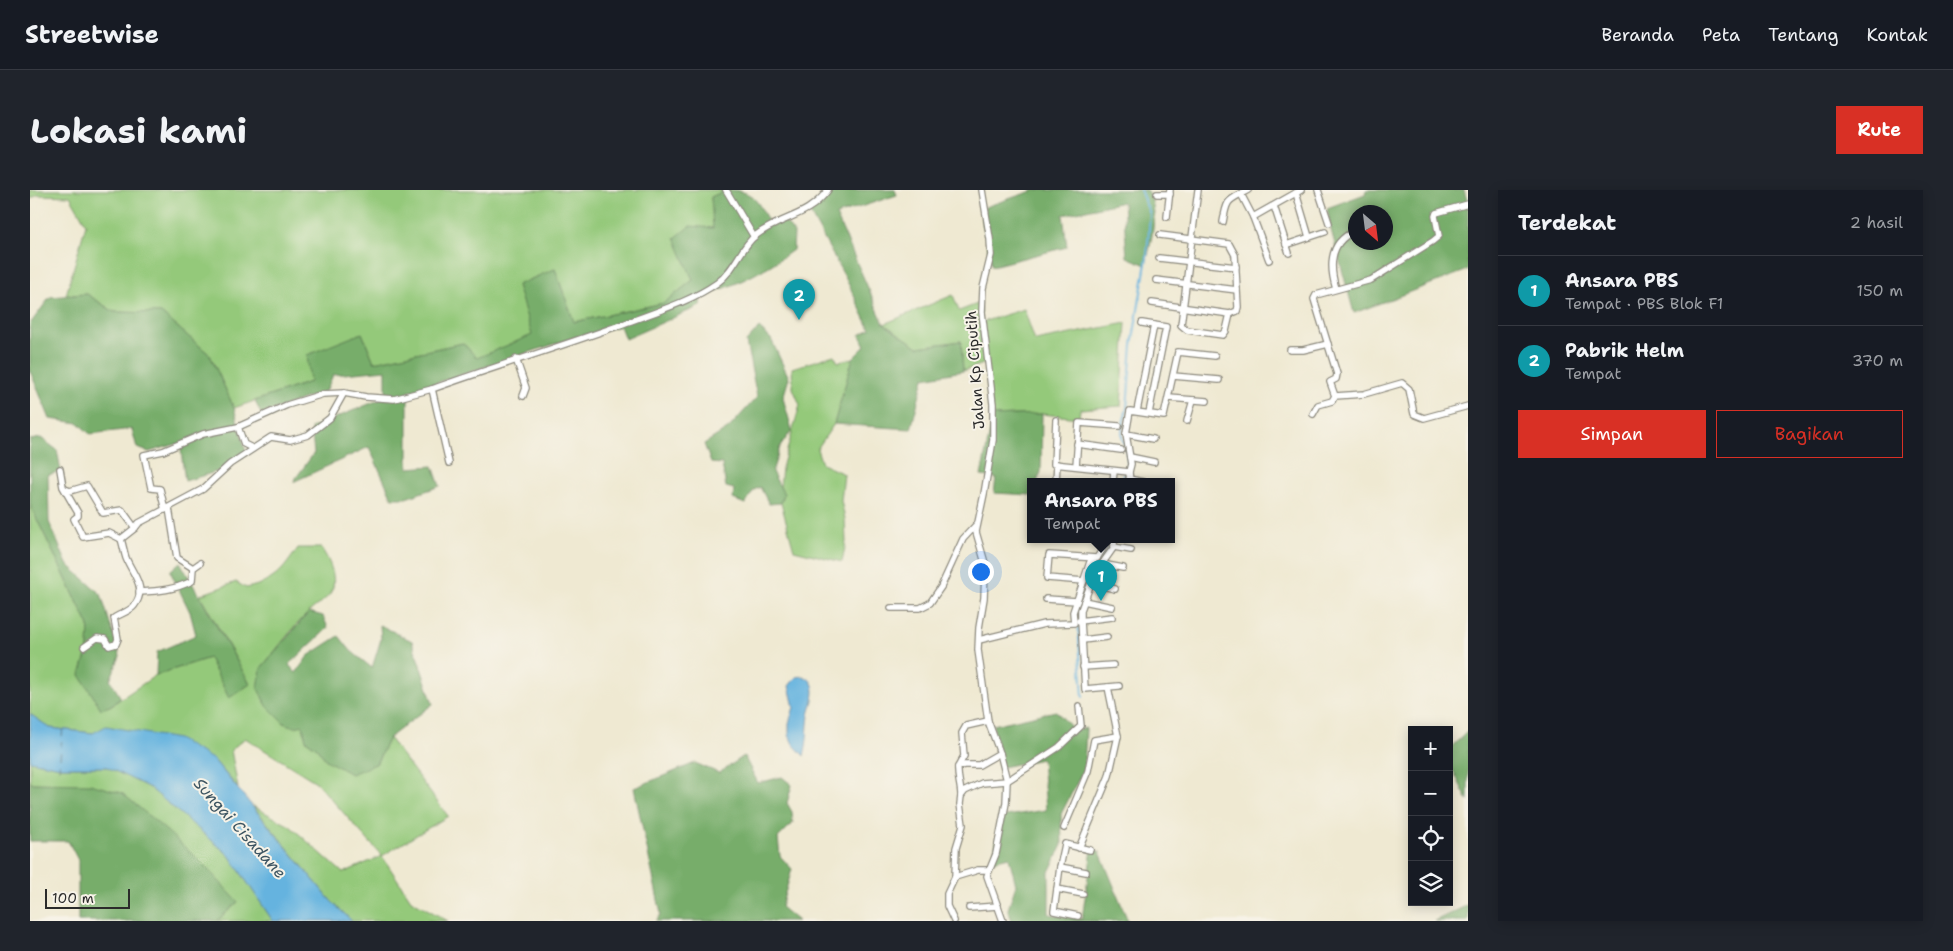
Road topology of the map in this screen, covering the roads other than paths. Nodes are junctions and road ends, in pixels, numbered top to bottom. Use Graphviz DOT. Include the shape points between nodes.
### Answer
graph roads {
  1 [pos="726,190"];
  2 [pos="828,190"];
  3 [pos="982,190"];
  4 [pos="1198,190"];
  5 [pos="1248,190"];
  6 [pos="1318,190"];
  7 [pos="1298,191"];
  8 [pos="1170,192"];
  9 [pos="1157,194"];
  10 [pos="1241,194"];
  11 [pos="1468,204"];
  12 [pos="1274,206"];
  13 [pos="1167,217"];
  14 [pos="1253,217"];
  15 [pos="1223,222"];
  16 [pos="1329,223"];
  17 [pos="1325,232"];
  18 [pos="1160,235"];
  19 [pos="1348,235"];
  20 [pos="754,236"];
  21 [pos="1309,237"];
  22 [pos="1192,239"];
  23 [pos="1286,245"];
  24 [pos="1289,253"];
  25 [pos="1159,258"];
  26 [pos="1269,260"];
  27 [pos="1190,262"];
  28 [pos="1236,267"];
  29 [pos="1156,280"];
  30 [pos="1187,284"];
  31 [pos="1336,289"];
  32 [pos="1237,290"];
  33 [pos="1152,303"];
  34 [pos="1183,307"];
  35 [pos="1230,314"];
  36 [pos="1142,323"];
  37 [pos="1154,325"];
  38 [pos="1328,344"];
  39 [pos="1290,350"];
  40 [pos="1215,356"];
  41 [pos="516,359"];
  42 [pos="1173,376"];
  43 [pos="1219,380"];
  44 [pos="432,389"];
  45 [pos="344,393"];
  46 [pos="523,396"];
  47 [pos="1336,396"];
  48 [pos="1169,398"];
  49 [pos="1193,400"];
  50 [pos="1207,401"];
  51 [pos="1468,406"];
  52 [pos="1137,411"];
  53 [pos="1150,414"];
  54 [pos="1313,414"];
  55 [pos="1056,420"];
  56 [pos="1187,421"];
  57 [pos="1119,426"];
  58 [pos="238,427"];
  59 [pos="1126,434"];
  60 [pos="1153,439"];
  61 [pos="1077,444"];
  62 [pos="252,448"];
  63 [pos="1122,450"];
  64 [pos="1130,457"];
  65 [pos="1154,462"];
  66 [pos="449,463"];
  67 [pos="1057,464"];
  68 [pos="1076,466"];
  69 [pos="60,469"];
  70 [pos="1114,471"];
  71 [pos="1128,476"];
  72 [pos="1056,478"];
  73 [pos="1113,478"];
  74 [pos="63,487"];
  75 [pos="167,508"];
  76 [pos="977,524"];
  77 [pos="135,528"];
  78 [pos="121,539"];
  79 [pos="1106,543"];
  80 [pos="1114,543"];
  81 [pos="1114,547"];
  82 [pos="1131,550"];
  83 [pos="1097,558"];
  84 [pos="200,563"];
  85 [pos="193,568"];
  86 [pos="1124,568"];
  87 [pos="1084,580"];
  88 [pos="1115,589"];
  89 [pos="140,592"];
  90 [pos="1046,599"];
  91 [pos="1077,601"];
  92 [pos="1084,602"];
  93 [pos="1112,607"];
  94 [pos="892,608"];
  95 [pos="1112,616"];
  96 [pos="1081,620"];
  97 [pos="1074,624"];
  98 [pos="1107,637"];
  99 [pos="978,640"];
  100 [pos="1083,640"];
  101 [pos="84,647"];
  102 [pos="1113,666"];
  103 [pos="1083,667"];
  104 [pos="1119,686"];
  105 [pos="1108,687"];
  106 [pos="1080,706"];
  107 [pos="988,721"];
  108 [pos="1118,736"];
  109 [pos="1000,752"];
  110 [pos="958,767"];
  111 [pos="1007,781"];
  112 [pos="960,796"];
  113 [pos="1064,828"];
  114 [pos="1079,848"];
  115 [pos="1090,850"];
  116 [pos="1060,867"];
  117 [pos="989,870"];
  118 [pos="1086,872"];
  119 [pos="955,877"];
  120 [pos="1057,889"];
  121 [pos="1083,894"];
  122 [pos="998,906"];
  123 [pos="969,908"];
  124 [pos="1078,916"];
  125 [pos="954,921"];
  126 [pos="1003,921"];
  1 -- 20 [label="street"];
  2 -- 20 [label="street" via="820,201 803,213"];
  3 -- 76 [label="street, Jalan Kp Ciputih" via="991,256 982,312 993,404 993,440"];
  4 -- 22 [label="street"];
  5 -- 10 [label="street"];
  6 -- 16 [label="street"];
  7 -- 12 [label="street"];
  7 -- 21 [label="street"];
  8 -- 9 [label="street"];
  8 -- 13 [label="street"];
  10 -- 14 [label="street"];
  10 -- 15 [label="street" via="1229,200"];
  11 -- 31 [label="street" via="1436,213 1438,236 1434,241 1371,280"];
  12 -- 14 [label="street"];
  12 -- 23 [label="street"];
  14 -- 26 [label="street"];
  17 -- 21 [label="street"];
  18 -- 22 [label="street"];
  19 -- 31 [label="street" via="1338,242 1332,260"];
  20 -- 41 [label="street" via="729,272 706,291 656,312"];
  21 -- 23 [label="street"];
  22 -- 27 [label="street"];
  22 -- 28 [label="street" via="1229,244 1235,255"];
  23 -- 24 [label="street"];
  25 -- 27 [label="street"];
  27 -- 28 [label="street"];
  27 -- 30 [label="street"];
  28 -- 32 [label="street"];
  29 -- 30 [label="street"];
  30 -- 32 [label="street"];
  30 -- 34 [label="street"];
  31 -- 38 [label="street" via="1316,295 1314,299"];
  32 -- 35 [label="street" via="1237,311"];
  33 -- 34 [label="street"];
  34 -- 35 [label="street"];
  34 -- 35 [label="street" via="1182,325 1187,330 1223,335"];
  36 -- 37 [label="street"];
  37 -- 52 [label="street"];
  37 -- 53 [label="street" via="1166,327"];
  38 -- 39 [label="street"];
  38 -- 47 [label="street" via="1337,374 1336,379 1330,382"];
  40 -- 42 [label="street" via="1178,352"];
  41 -- 44 [label="street"];
  41 -- 46 [label="street" via="526,388"];
  42 -- 43 [label="street"];
  42 -- 48 [label="street"];
  44 -- 45 [label="street" via="394,399"];
  44 -- 66 [label="street"];
  45 -- 58 [label="street" via="324,394"];
  45 -- 62 [label="street" via="330,418 308,435 290,440 271,437"];
  47 -- 51 [label="street" via="1364,394 1402,383 1409,389 1414,414 1424,418"];
  47 -- 54 [label="street" via="1332,402 1318,405"];
  48 -- 49 [label="street"];
  48 -- 53 [label="street" via="1164,416"];
  49 -- 50 [label="street"];
  49 -- 56 [label="street"];
  52 -- 53 [label="street"];
  52 -- 59 [label="street" via="1130,411"];
  55 -- 67 [label="street" via="1054,464"];
  57 -- 61 [label="street" via="1079,423"];
  58 -- 62 [label="street" via="244,444"];
  58 -- 75 [label="street" via="203,434 163,451 144,455 151,488 160,489"];
  59 -- 60 [label="street"];
  59 -- 64 [label="street"];
  61 -- 63 [label="street"];
  61 -- 68 [label="street"];
  62 -- 75 [label="street" via="203,489"];
  64 -- 65 [label="street"];
  64 -- 71 [label="street"];
  67 -- 68 [label="street"];
  67 -- 72 [label="street"];
  68 -- 70 [label="street"];
  69 -- 74 [label="street"];
  70 -- 71 [label="street"];
  70 -- 73 [label="street"];
  74 -- 77 [label="street" via="70,491 87,486 104,512 122,510"];
  74 -- 78 [label="street" via="78,513 74,518 83,537 109,533"];
  75 -- 77 [label="street"];
  75 -- 85 [label="street" via="177,558"];
  76 -- 94 [label="street" via="963,539 930,603 920,608"];
  76 -- 99 [label="street, Jalan Kp Ciputih" via="976,532 985,563"];
  77 -- 78 [label="street"];
  78 -- 89 [label="street"];
  79 -- 83 [label="street"];
  80 -- 81 [label="street"];
  81 -- 82 [label="street"];
  81 -- 86 [label="street" via="1102,564"];
  83 -- 87 [label="street" via="1090,562"];
  83 -- 87 [label="street" via="1049,555 1047,578"];
  84 -- 85 [label="street"];
  85 -- 89 [label="street" via="192,581 178,588"];
  87 -- 91 [label="street"];
  88 -- 92 [label="street" via="1091,583"];
  89 -- 101 [label="street" via="133,608 114,618 116,644 109,646 104,639 97,638"];
  90 -- 91 [label="street"];
  91 -- 97 [label="street" via="1073,612"];
  92 -- 93 [label="street"];
  92 -- 96 [label="street"];
  95 -- 96 [label="street"];
  96 -- 97 [label="street"];
  96 -- 100 [label="street"];
  97 -- 99 [label="street" via="1044,624"];
  98 -- 100 [label="street"];
  99 -- 107 [label="street, Jalan Kp Ciputih"];
  100 -- 103 [label="street"];
  102 -- 103 [label="street"];
  103 -- 105 [label="street" via="1085,689"];
  104 -- 105 [label="street"];
  105 -- 108 [label="street"];
  106 -- 111 [label="street" via="1081,726 1059,747"];
  107 -- 109 [label="street, Jalan Kp Ciputih"];
  107 -- 110 [label="street" via="966,726 962,732 964,756"];
  108 -- 113 [label="street" via="1094,740 1088,771"];
  108 -- 114 [label="street" via="1109,776"];
  109 -- 110 [label="street" via="979,765"];
  109 -- 111 [label="street, Jalan Kp Ciputih"];
  110 -- 112 [label="street"];
  111 -- 112 [label="street" via="982,783"];
  111 -- 117 [label="street, Jalan Kp Ciputih" via="996,854"];
  112 -- 119 [label="street" via="963,825 956,848"];
  114 -- 115 [label="street"];
  114 -- 116 [label="street" via="1066,844"];
  116 -- 118 [label="street"];
  116 -- 120 [label="street"];
  117 -- 119 [label="street"];
  117 -- 122 [label="street" via="988,880"];
  119 -- 125 [label="street" via="947,894 947,906"];
  120 -- 121 [label="street"];
  120 -- 124 [label="street" via="1054,911"];
  122 -- 123 [label="street"];
  122 -- 126 [label="street"];
}
